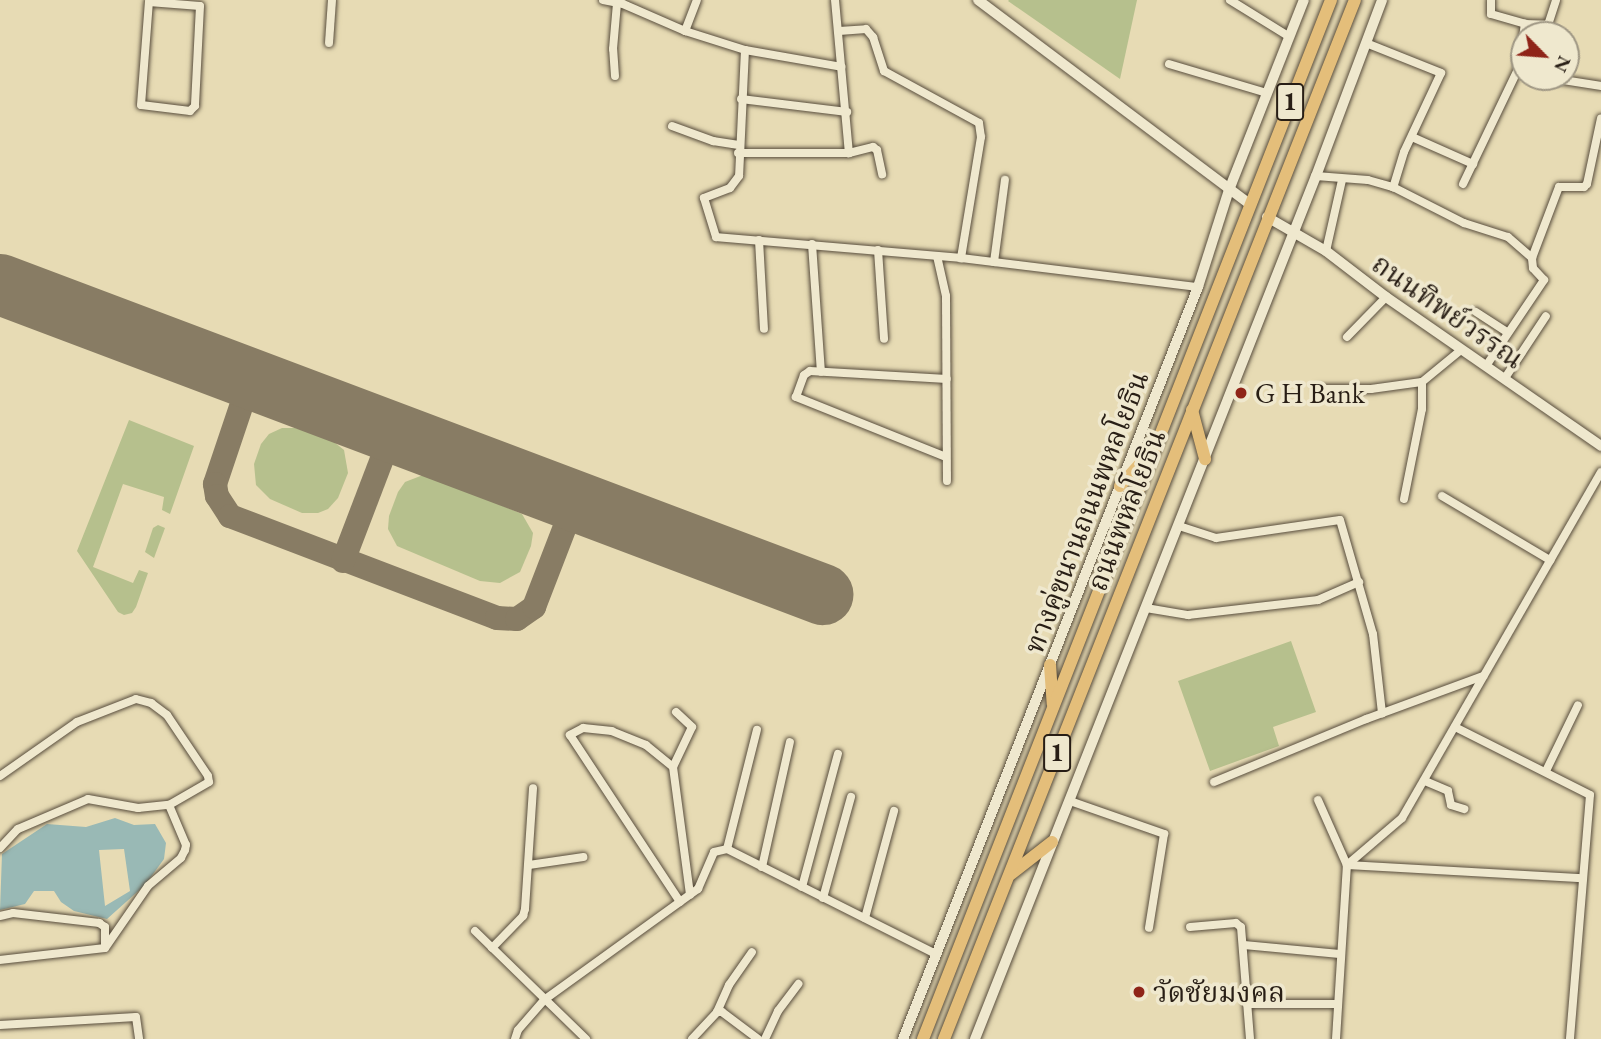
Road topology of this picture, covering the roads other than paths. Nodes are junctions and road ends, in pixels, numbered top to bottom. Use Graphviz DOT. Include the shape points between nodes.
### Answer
graph roads {
  1 [pos="332,0"];
  2 [pos="603,0"];
  3 [pos="697,0"];
  4 [pos="835,0"];
  5 [pos="978,0"];
  6 [pos="1230,0"];
  7 [pos="1304,0"];
  8 [pos="1331,0"];
  9 [pos="1355,0"];
  10 [pos="1382,0"];
  11 [pos="1491,0"];
  12 [pos="1556,0"];
  13 [pos="168,1"];
  14 [pos="617,3"];
  15 [pos="1515,21"];
  16 [pos="1549,21"];
  17 [pos="685,31"];
  18 [pos="839,31"];
  19 [pos="1290,37"];
  20 [pos="329,43"];
  21 [pos="1366,43"];
  22 [pos="745,50"];
  23 [pos="1169,64"];
  24 [pos="842,67"];
  25 [pos="615,76"];
  26 [pos="1580,83"];
  27 [pos="1601,86"];
  28 [pos="1511,91"];
  29 [pos="1267,93"];
  30 [pos="741,99"];
  31 [pos="846,112"];
  32 [pos="1601,118"];
  33 [pos="672,126"];
  34 [pos="1412,137"];
  35 [pos="738,149"];
  36 [pos="849,153"];
  37 [pos="1473,164"];
  38 [pos="882,174"];
  39 [pos="1316,176"];
  40 [pos="1005,180"];
  41 [pos="1342,180"];
  42 [pos="1463,184"];
  43 [pos="1393,187"];
  44 [pos="1230,190"];
  45 [pos="1250,204"];
  46 [pos="1267,217"];
  47 [pos="1294,232"];
  48 [pos="760,240"];
  49 [pos="812,244"];
  50 [pos="878,250"];
  51 [pos="1326,251"];
  52 [pos="937,256"];
  53 [pos="961,258"];
  54 [pos="1532,258"];
  55 [pos="994,262"];
  56 [pos="1198,287"];
  57 [pos="1386,297"];
  58 [pos="1476,313"];
  59 [pos="1546,316"];
  60 [pos="764,329"];
  61 [pos="1508,333"];
  62 [pos="1348,337"];
  63 [pos="884,339"];
  64 [pos="1461,350"];
  65 [pos="1486,366"];
  66 [pos="821,372"];
  67 [pos="1504,378"];
  68 [pos="947,379"];
  69 [pos="1422,382"];
  70 [pos="1318,389"];
  71 [pos="1192,410"];
  72 [pos="1601,446"];
  73 [pos="1155,448"];
  74 [pos="946,457"];
  75 [pos="1205,459"];
  76 [pos="1601,472"];
  77 [pos="947,481"];
  78 [pos="1120,486"];
  79 [pos="1442,496"];
  80 [pos="1404,499"];
  81 [pos="1179,526"];
  82 [pos="1550,560"];
  83 [pos="1359,582"];
  84 [pos="1146,608"];
  85 [pos="1050,665"];
  86 [pos="1483,676"];
  87 [pos="1577,705"];
  88 [pos="1053,708"];
  89 [pos="676,712"];
  90 [pos="1382,713"];
  91 [pos="1455,727"];
  92 [pos="757,730"];
  93 [pos="790,742"];
  94 [pos="838,754"];
  95 [pos="673,767"];
  96 [pos="1546,771"];
  97 [pos="0,776"];
  98 [pos="1214,782"];
  99 [pos="1425,782"];
  100 [pos="533,788"];
  101 [pos="851,797"];
  102 [pos="1318,800"];
  103 [pos="1070,801"];
  104 [pos="169,805"];
  105 [pos="1464,809"];
  106 [pos="894,811"];
  107 [pos="1052,842"];
  108 [pos="0,848"];
  109 [pos="727,849"];
  110 [pos="583,857"];
  111 [pos="529,865"];
  112 [pos="1347,865"];
  113 [pos="762,867"];
  114 [pos="1009,876"];
  115 [pos="1583,878"];
  116 [pos="802,887"];
  117 [pos="690,895"];
  118 [pos="823,898"];
  119 [pos="680,902"];
  120 [pos="0,916"];
  121 [pos="865,918"];
  122 [pos="1190,927"];
  123 [pos="1149,928"];
  124 [pos="475,932"];
  125 [pos="1244,945"];
  126 [pos="105,948"];
  127 [pos="492,948"];
  128 [pos="752,952"];
  129 [pos="936,954"];
  130 [pos="1340,954"];
  131 [pos="0,960"];
  132 [pos="798,984"];
  133 [pos="544,1000"];
  134 [pos="1247,1004"];
  135 [pos="1337,1004"];
  136 [pos="717,1012"];
  137 [pos="0,1025"];
  138 [pos="139,1039"];
  139 [pos="515,1039"];
  140 [pos="586,1039"];
  141 [pos="692,1039"];
  142 [pos="758,1039"];
  143 [pos="765,1039"];
  144 [pos="903,1039"];
  145 [pos="923,1039"];
  146 [pos="944,1039"];
  147 [pos="975,1039"];
  148 [pos="1250,1039"];
  149 [pos="1336,1039"];
  150 [pos="1570,1039"];
  1 -- 20 [label="street"];
  2 -- 14 [label="street"];
  3 -- 17 [label="street"];
  4 -- 18 [label="street"];
  5 -- 44 [label="main road"];
  6 -- 19 [label="street"];
  7 -- 19 [label="main road, ทางคู่ขนานถนนพหลโยธิน / 1"];
  8 -- 45 [label="highway, ถนนพหลโยธิน / 1"];
  9 -- 46 [label="highway, ถนนพหลโยธิน / 1"];
  10 -- 21 [label="main road, 1"];
  11 -- 15 [label="street" via="1491,14"];
  12 -- 16 [label="street"];
  13 -- 13 [label="street" via="200,6 194,106 190,111 141,105 149,2"];
  14 -- 17 [label="street"];
  14 -- 25 [label="street"];
  17 -- 22 [label="street"];
  18 -- 24 [label="street"];
  18 -- 53 [label="street" via="866,29 884,71 979,123 981,137"];
  19 -- 29 [label="main road, ทางคู่ขนานถนนพหลโยธิน / 1"];
  21 -- 34 [label="street" via="1441,73"];
  21 -- 39 [label="main road, 1"];
  22 -- 24 [label="street"];
  22 -- 30 [label="street"];
  23 -- 29 [label="street"];
  24 -- 31 [label="street"];
  26 -- 27 [label="street"];
  28 -- 37 [label="street"];
  29 -- 44 [label="main road, ทางคู่ขนานถนนพหลโยธิน / 1"];
  30 -- 31 [label="street"];
  30 -- 35 [label="street"];
  31 -- 36 [label="street"];
  32 -- 54 [label="street" via="1587,184 1559,187"];
  33 -- 35 [label="street"];
  34 -- 37 [label="street"];
  34 -- 43 [label="street"];
  35 -- 36 [label="street"];
  35 -- 48 [label="street" via="736,183 706,195 705,204 716,237"];
  36 -- 38 [label="street" via="876,148"];
  37 -- 42 [label="street"];
  39 -- 41 [label="street"];
  39 -- 47 [label="main road, 1"];
  40 -- 55 [label="street"];
  41 -- 43 [label="street" via="1368,180"];
  41 -- 51 [label="street"];
  43 -- 54 [label="street" via="1464,223 1508,237"];
  44 -- 45 [label="main road"];
  44 -- 56 [label="main road, ทางคู่ขนานถนนพหลโยธิน / 1"];
  45 -- 46 [label="highway"];
  45 -- 73 [label="highway, ถนนพหลโยธิน / 1"];
  46 -- 47 [label="street, ถนนทิพย์วรรณ"];
  46 -- 71 [label="highway, ถนนพหลโยธิน / 1"];
  47 -- 51 [label="street, ถนนทิพย์วรรณ"];
  47 -- 75 [label="main road, 1"];
  48 -- 49 [label="street"];
  48 -- 60 [label="street"];
  49 -- 50 [label="street"];
  49 -- 66 [label="street"];
  50 -- 52 [label="street"];
  50 -- 63 [label="street"];
  51 -- 57 [label="street, ถนนทิพย์วรรณ"];
  52 -- 53 [label="street"];
  52 -- 68 [label="street" via="946,296"];
  53 -- 55 [label="street"];
  54 -- 61 [label="street" via="1532,268 1544,280"];
  55 -- 56 [label="street"];
  56 -- 78 [label="main road, ทางคู่ขนานถนนพหลโยธิน / 1"];
  57 -- 62 [label="street"];
  57 -- 64 [label="street, ถนนทิพย์วรรณ"];
  58 -- 61 [label="street"];
  59 -- 67 [label="street"];
  61 -- 65 [label="street"];
  64 -- 65 [label="street, ถนนทิพย์วรรณ"];
  64 -- 69 [label="street"];
  65 -- 67 [label="street, ถนนทิพย์วรรณ"];
  66 -- 68 [label="street"];
  66 -- 74 [label="street" via="806,372 799,400"];
  67 -- 72 [label="street, ถนนทิพย์วรรณ"];
  68 -- 74 [label="street"];
  69 -- 70 [label="street"];
  69 -- 80 [label="street" via="1422,409"];
  71 -- 75 [label="highway"];
  71 -- 114 [label="highway, ถนนพหลโยธิน / 1"];
  73 -- 78 [label="highway"];
  73 -- 88 [label="highway, ถนนพหลโยธิน / 1"];
  74 -- 77 [label="street"];
  75 -- 81 [label="main road, 1"];
  76 -- 82 [label="street"];
  78 -- 85 [label="main road, ทางคู่ขนานถนนพหลโยธิน / 1"];
  79 -- 82 [label="street"];
  81 -- 83 [label="street" via="1216,538 1336,519 1343,524"];
  81 -- 84 [label="main road, 1"];
  82 -- 86 [label="street"];
  83 -- 84 [label="street" via="1318,600 1188,615"];
  83 -- 90 [label="street" via="1373,634"];
  84 -- 103 [label="main road, 1"];
  85 -- 88 [label="highway"];
  85 -- 129 [label="main road, ทางคู่ขนานถนนพหลโยธิน / 1"];
  86 -- 90 [label="street"];
  86 -- 91 [label="street"];
  87 -- 96 [label="street"];
  88 -- 145 [label="highway, ถนนพหลโยธิน / 1"];
  89 -- 95 [label="street" via="692,727"];
  90 -- 98 [label="street"];
  91 -- 96 [label="street"];
  91 -- 99 [label="street"];
  92 -- 109 [label="street"];
  93 -- 113 [label="street"];
  94 -- 116 [label="street"];
  95 -- 117 [label="street"];
  95 -- 119 [label="street" via="646,745 612,731 591,728 570,735"];
  96 -- 115 [label="street" via="1590,795"];
  97 -- 104 [label="street" via="77,722 136,699 167,715 208,776 209,782"];
  99 -- 105 [label="street" via="1448,791 1451,805"];
  99 -- 112 [label="street" via="1402,818"];
  100 -- 111 [label="street"];
  101 -- 118 [label="street"];
  102 -- 112 [label="street"];
  103 -- 107 [label="main road, 1"];
  103 -- 123 [label="street" via="1164,834"];
  104 -- 108 [label="street" via="138,808 88,799 18,829"];
  104 -- 126 [label="street" via="185,850 148,886"];
  106 -- 121 [label="street"];
  107 -- 114 [label="highway"];
  107 -- 147 [label="main road, 1"];
  109 -- 113 [label="street"];
  109 -- 117 [label="street" via="713,852 698,889"];
  110 -- 111 [label="street"];
  111 -- 127 [label="street" via="523,916"];
  112 -- 115 [label="street"];
  112 -- 130 [label="street"];
  113 -- 116 [label="street"];
  114 -- 146 [label="highway, ถนนพหลโยธิน / 1"];
  115 -- 150 [label="street"];
  116 -- 118 [label="street"];
  117 -- 119 [label="street"];
  118 -- 121 [label="street"];
  119 -- 133 [label="street"];
  120 -- 126 [label="street" via="13,913 99,923 105,927"];
  121 -- 129 [label="street"];
  122 -- 125 [label="street" via="1236,923"];
  124 -- 127 [label="street"];
  125 -- 130 [label="street"];
  125 -- 134 [label="street"];
  126 -- 131 [label="street"];
  127 -- 133 [label="street"];
  128 -- 136 [label="street"];
  129 -- 144 [label="main road, ทางคู่ขนานถนนพหลโยธิน / 1"];
  130 -- 135 [label="street"];
  132 -- 143 [label="street" via="784,1000"];
  133 -- 139 [label="street"];
  133 -- 140 [label="street"];
  134 -- 135 [label="street"];
  134 -- 148 [label="street"];
  135 -- 149 [label="street"];
  136 -- 141 [label="street"];
  136 -- 142 [label="street" via="727,1014"];
  137 -- 138 [label="street" via="136,1017"];
}
